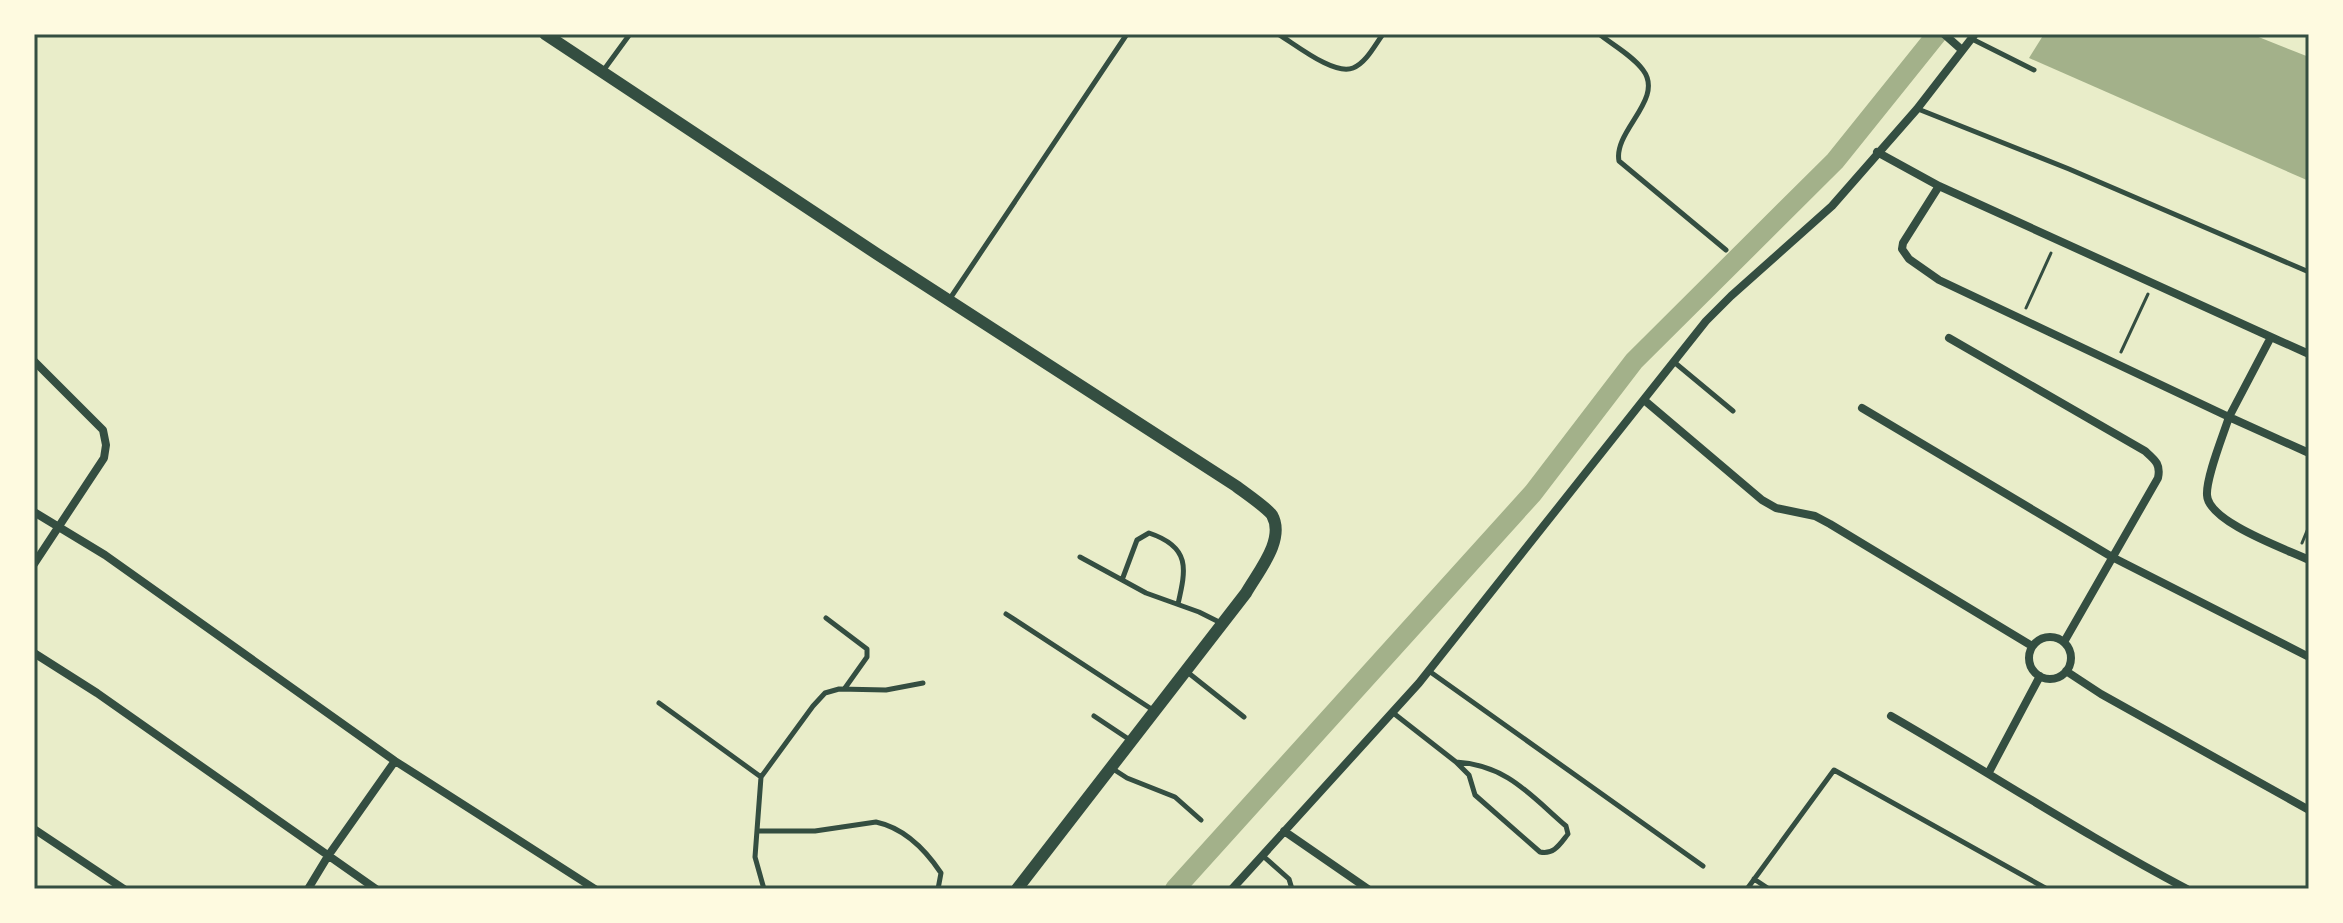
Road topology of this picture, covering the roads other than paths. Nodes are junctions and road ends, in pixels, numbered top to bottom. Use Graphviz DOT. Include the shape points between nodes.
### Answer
graph roads {
  1 [pos="545,34"];
  2 [pos="630,34"];
  3 [pos="1127,34"];
  4 [pos="1278,34"];
  5 [pos="1383,34"];
  6 [pos="1599,34"];
  7 [pos="1944,34"];
  8 [pos="1973,36"];
  9 [pos="1962,49"];
  10 [pos="2034,70"];
  11 [pos="602,72"];
  12 [pos="1917,109"];
  13 [pos="1877,152"];
  14 [pos="1939,186"];
  15 [pos="1726,250"];
  16 [pos="2309,272"];
  17 [pos="949,301"];
  18 [pos="2271,337"];
  19 [pos="1949,338"];
  20 [pos="2309,354"];
  21 [pos="34,361"];
  22 [pos="1674,362"];
  23 [pos="1644,400"];
  24 [pos="1862,408"];
  25 [pos="1733,411"];
  26 [pos="2229,417"];
  27 [pos="2309,453"];
  28 [pos="34,512"];
  29 [pos="57,528"];
  30 [pos="1080,557"];
  31 [pos="2112,557"];
  32 [pos="2309,560"];
  33 [pos="34,564"];
  34 [pos="1122,580"];
  35 [pos="1178,604"];
  36 [pos="1006,614"];
  37 [pos="826,618"];
  38 [pos="1222,624"];
  39 [pos="2064,642"];
  40 [pos="2032,646"];
  41 [pos="34,653"];
  42 [pos="2309,657"];
  43 [pos="1185,671"];
  44 [pos="1429,671"];
  45 [pos="2066,671"];
  46 [pos="2040,676"];
  47 [pos="923,683"];
  48 [pos="845,689"];
  49 [pos="659,703"];
  50 [pos="1154,711"];
  51 [pos="1392,712"];
  52 [pos="1094,716"];
  53 [pos="1891,716"];
  54 [pos="1244,717"];
  55 [pos="1130,740"];
  56 [pos="395,761"];
  57 [pos="1456,762"];
  58 [pos="1110,766"];
  59 [pos="1989,772"];
  60 [pos="761,777"];
  61 [pos="2309,810"];
  62 [pos="1201,820"];
  63 [pos="34,829"];
  64 [pos="757,831"];
  65 [pos="1284,831"];
  66 [pos="1262,855"];
  67 [pos="328,856"];
  68 [pos="1703,866"];
  69 [pos="1754,879"];
  70 [pos="124,889"];
  71 [pos="308,889"];
  72 [pos="376,889"];
  73 [pos="595,889"];
  74 [pos="764,889"];
  75 [pos="938,889"];
  76 [pos="1017,889"];
  77 [pos="1232,889"];
  78 [pos="1292,889"];
  79 [pos="1368,889"];
  80 [pos="1747,889"];
  81 [pos="1769,889"];
  82 [pos="2047,889"];
  83 [pos="2187,889"];
  1 -- 11 [label="street"];
  2 -- 11 [label="lane"];
  3 -- 17 [label="lane"];
  4 -- 5 [label="lane" via="1338,69 1362,62"];
  6 -- 15 [label="lane" via="1643,69 1648,80 1647,95 1617,151 1619,161"];
  7 -- 9 [label="street"];
  8 -- 9 [label="street"];
  8 -- 10 [label="lane"];
  9 -- 12 [label="street"];
  11 -- 17 [label="street"];
  12 -- 13 [label="street"];
  12 -- 16 [label="lane"];
  13 -- 14 [label="street"];
  13 -- 22 [label="street" via="1832,206 1706,321"];
  14 -- 18 [label="street"];
  14 -- 26 [label="street" via="1903,243 1909,259 1939,280"];
  17 -- 38 [label="street" via="1236,486 1271,515 1275,533 1270,553"];
  18 -- 20 [label="street"];
  18 -- 26 [label="street"];
  19 -- 31 [label="street" via="2157,461 2158,478"];
  21 -- 29 [label="street" via="103,430 106,445 104,458"];
  22 -- 23 [label="street"];
  22 -- 25 [label="lane"];
  23 -- 40 [label="street" via="1769,504 1830,524"];
  23 -- 44 [label="street"];
  24 -- 31 [label="street"];
  26 -- 27 [label="street"];
  26 -- 32 [label="street" via="2206,491 2212,509 2230,523"];
  28 -- 29 [label="street"];
  29 -- 33 [label="street"];
  29 -- 56 [label="street" via="105,555"];
  30 -- 34 [label="lane"];
  31 -- 39 [label="street"];
  31 -- 42 [label="street"];
  34 -- 35 [label="lane"];
  34 -- 35 [label="lane" via="1137,540 1149,533 1158,536 1184,562"];
  35 -- 38 [label="lane"];
  36 -- 50 [label="lane"];
  37 -- 48 [label="lane" via="867,649"];
  38 -- 43 [label="street"];
  39 -- 40 [label="street" via="2047,636"];
  39 -- 45 [label="street" via="2071,656"];
  40 -- 46 [label="street" via="2029,663"];
  41 -- 67 [label="street"];
  43 -- 50 [label="street"];
  43 -- 54 [label="lane"];
  44 -- 51 [label="street"];
  44 -- 68 [label="lane"];
  45 -- 46 [label="street" via="2054,678"];
  45 -- 61 [label="street"];
  46 -- 59 [label="street"];
  47 -- 48 [label="lane" via="886,690"];
  48 -- 60 [label="lane" via="825,693"];
  49 -- 60 [label="lane"];
  50 -- 55 [label="street"];
  51 -- 57 [label="lane"];
  51 -- 65 [label="street"];
  52 -- 55 [label="lane"];
  53 -- 59 [label="street"];
  55 -- 58 [label="street"];
  56 -- 67 [label="street"];
  56 -- 73 [label="street"];
  57 -- 57 [label="lane" via="1469,775 1475,795 1540,852 1554,850 1568,834 1566,826 1508,776 1478,763"];
  58 -- 62 [label="lane" via="1175,797"];
  58 -- 76 [label="street"];
  59 -- 83 [label="street"];
  60 -- 64 [label="lane"];
  63 -- 70 [label="street"];
  64 -- 74 [label="lane" via="755,857"];
  64 -- 75 [label="lane" via="888,825 906,834 934,862 941,873"];
  65 -- 66 [label="street"];
  65 -- 79 [label="street"];
  66 -- 77 [label="street"];
  66 -- 78 [label="lane" via="1289,879"];
  67 -- 71 [label="street"];
  67 -- 72 [label="street"];
  69 -- 80 [label="lane"];
  69 -- 81 [label="lane"];
  69 -- 82 [label="lane" via="1834,770"];
}
